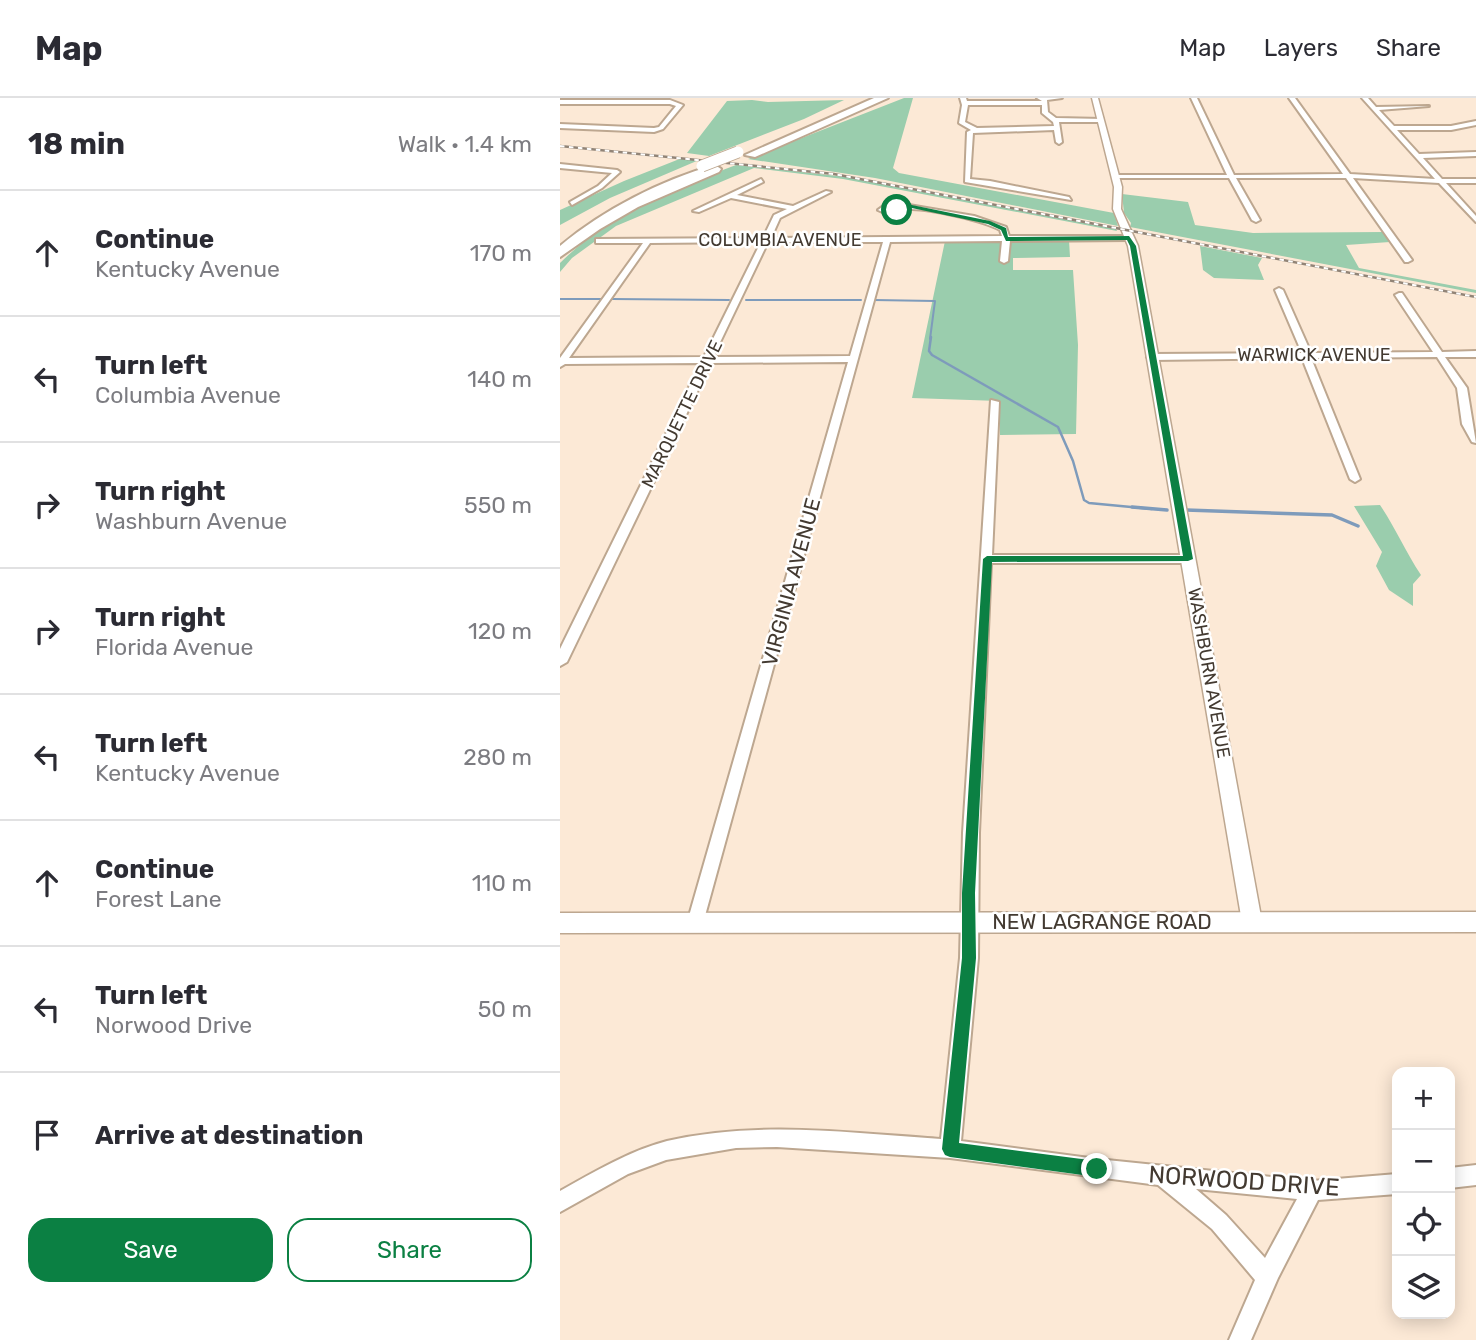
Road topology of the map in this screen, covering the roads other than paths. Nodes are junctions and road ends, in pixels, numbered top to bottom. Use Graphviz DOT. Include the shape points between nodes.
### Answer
graph roads {
  1 [pos="852,98"];
  2 [pos="866,98"];
  3 [pos="883,98"];
  4 [pos="897,98"];
  5 [pos="1059,98"];
  6 [pos="1095,98"];
  7 [pos="1194,98"];
  8 [pos="1292,98"];
  9 [pos="1365,98"];
  10 [pos="578,100"];
  11 [pos="1043,100"];
  12 [pos="964,101"];
  13 [pos="560,102"];
  14 [pos="1426,106"];
  15 [pos="1375,109"];
  16 [pos="1101,121"];
  17 [pos="1055,123"];
  18 [pos="1476,123"];
  19 [pos="560,126"];
  20 [pos="1393,128"];
  21 [pos="976,130"];
  22 [pos="764,142"];
  23 [pos="1059,142"];
  24 [pos="778,144"];
  25 [pos="1476,154"];
  26 [pos="1418,156"];
  27 [pos="560,166"];
  28 [pos="708,168"];
  29 [pos="1231,176"];
  30 [pos="1348,176"];
  31 [pos="1116,177"];
  32 [pos="761,181"];
  33 [pos="1440,181"];
  34 [pos="1476,181"];
  35 [pos="828,192"];
  36 [pos="729,195"];
  37 [pos="1069,199"];
  38 [pos="572,203"];
  39 [pos="907,205"];
  40 [pos="792,208"];
  41 [pos="1465,208"];
  42 [pos="1476,208"];
  43 [pos="697,211"];
  44 [pos="1256,220"];
  45 [pos="1476,220"];
  46 [pos="560,236"];
  47 [pos="1129,238"];
  48 [pos="1006,239"];
  49 [pos="768,240"];
  50 [pos="887,240"];
  51 [pos="599,241"];
  52 [pos="648,241"];
  53 [pos="560,253"];
  54 [pos="1408,260"];
  55 [pos="1004,261"];
  56 [pos="1279,290"];
  57 [pos="1399,295"];
  58 [pos="1439,354"];
  59 [pos="1476,354"];
  60 [pos="1306,355"];
  61 [pos="1152,356"];
  62 [pos="853,359"];
  63 [pos="709,360"];
  64 [pos="561,363"];
  65 [pos="994,402"];
  66 [pos="1476,440"];
  67 [pos="1355,479"];
  68 [pos="987,559"];
  69 [pos="1188,559"];
  70 [pos="560,662"];
  71 [pos="969,922"];
  72 [pos="1252,922"];
  73 [pos="1476,922"];
  74 [pos="560,923"];
  75 [pos="695,923"];
  76 [pos="950,1149"];
  77 [pos="1160,1175"];
  78 [pos="1476,1175"];
  79 [pos="1455,1177"];
  80 [pos="1392,1184"];
  81 [pos="1312,1191"];
  82 [pos="560,1202"];
  83 [pos="1267,1278"];
  84 [pos="1240,1340"];
  1 -- 22 [label="highway"];
  2 -- 22 [label="highway"];
  3 -- 24 [label="highway"];
  4 -- 24 [label="highway"];
  5 -- 11 [label="street"];
  6 -- 16 [label="street, WASHBURN AVENUE"];
  7 -- 29 [label="street"];
  8 -- 30 [label="street"];
  9 -- 15 [label="street"];
  10 -- 13 [label="street"];
  10 -- 19 [label="street" via="680,105 654,130"];
  11 -- 12 [label="street"];
  11 -- 17 [label="street" via="1045,113"];
  12 -- 21 [label="street" via="962,123"];
  14 -- 15 [label="street"];
  15 -- 20 [label="street"];
  16 -- 17 [label="street"];
  16 -- 31 [label="street, WASHBURN AVENUE"];
  17 -- 21 [label="street"];
  17 -- 23 [label="street"];
  18 -- 20 [label="street"];
  20 -- 26 [label="street"];
  21 -- 37 [label="street" via="970,132 967,181"];
  22 -- 28 [label="highway, bridge"];
  24 -- 28 [label="highway"];
  25 -- 26 [label="street"];
  26 -- 33 [label="street"];
  27 -- 38 [label="street" via="617,172"];
  28 -- 46 [label="highway" via="614,203"];
  28 -- 53 [label="highway" via="625,208"];
  29 -- 30 [label="street"];
  29 -- 31 [label="street"];
  29 -- 44 [label="street"];
  30 -- 33 [label="street"];
  30 -- 54 [label="street"];
  31 -- 47 [label="street, WASHBURN AVENUE" via="1116,207"];
  32 -- 36 [label="street"];
  33 -- 34 [label="street"];
  33 -- 41 [label="street"];
  35 -- 40 [label="street, MARQUETTE DRIVE"];
  36 -- 40 [label="street"];
  36 -- 43 [label="street"];
  39 -- 48 [label="street" via="996,225"];
  40 -- 49 [label="street, MARQUETTE DRIVE" via="777,217"];
  41 -- 42 [label="street"];
  41 -- 45 [label="street"];
  47 -- 48 [label="street, COLUMBIA AVENUE"];
  47 -- 61 [label="street, WASHBURN AVENUE"];
  48 -- 50 [label="street, COLUMBIA AVENUE"];
  48 -- 55 [label="street"];
  49 -- 50 [label="street, COLUMBIA AVENUE"];
  49 -- 52 [label="street, COLUMBIA AVENUE"];
  49 -- 63 [label="street, MARQUETTE DRIVE"];
  50 -- 62 [label="street, VIRGINIA AVENUE"];
  51 -- 52 [label="street, COLUMBIA AVENUE"];
  52 -- 64 [label="street"];
  56 -- 60 [label="street"];
  57 -- 58 [label="street"];
  58 -- 59 [label="street, WARWICK AVENUE"];
  58 -- 60 [label="street, WARWICK AVENUE"];
  58 -- 66 [label="street" via="1464,393 1464,420"];
  60 -- 61 [label="street, WARWICK AVENUE"];
  60 -- 67 [label="street"];
  61 -- 69 [label="street, WASHBURN AVENUE"];
  62 -- 63 [label="street"];
  62 -- 75 [label="street, VIRGINIA AVENUE"];
  63 -- 64 [label="street"];
  63 -- 70 [label="street, MARQUETTE DRIVE"];
  65 -- 68 [label="street"];
  68 -- 69 [label="street"];
  68 -- 71 [label="street"];
  69 -- 72 [label="street, WASHBURN AVENUE"];
  71 -- 72 [label="main road, NEW LAGRANGE ROAD"];
  71 -- 75 [label="main road, NEW LAGRANGE ROAD"];
  71 -- 76 [label="street"];
  72 -- 73 [label="main road, NEW LAGRANGE ROAD"];
  74 -- 75 [label="main road, NEW LAGRANGE ROAD"];
  76 -- 77 [label="street, NORWOOD DRIVE"];
  76 -- 82 [label="street, NORWOOD DRIVE" via="833,1140 736,1139 644,1158"];
  77 -- 81 [label="street, NORWOOD DRIVE"];
  77 -- 83 [label="street" via="1225,1225"];
  78 -- 79 [label="street"];
  80 -- 81 [label="street, NORWOOD DRIVE"];
  81 -- 83 [label="street"];
  83 -- 84 [label="street"];
}
